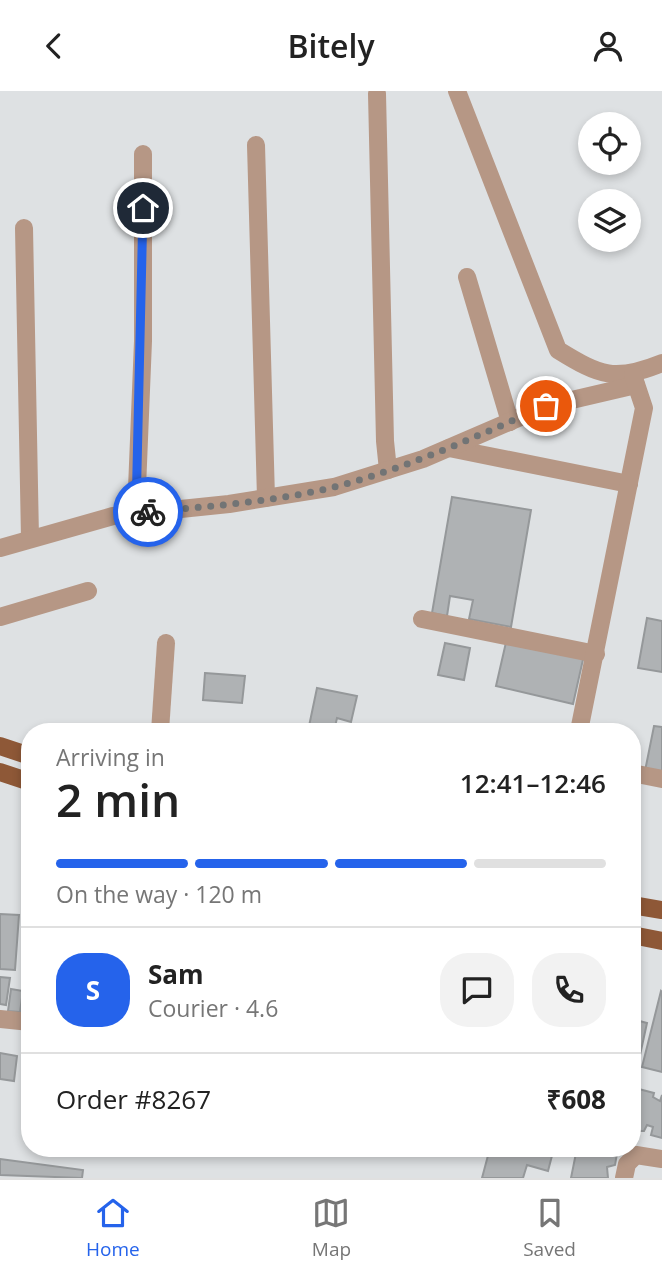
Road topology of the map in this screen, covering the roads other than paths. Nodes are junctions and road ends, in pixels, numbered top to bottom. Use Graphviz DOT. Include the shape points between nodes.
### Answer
graph roads {
  1 [pos="457,91"];
  2 [pos="377,94"];
  3 [pos="256,145"];
  4 [pos="144,154"];
  5 [pos="24,228"];
  6 [pos="467,277"];
  7 [pos="662,363"];
  8 [pos="634,380"];
  9 [pos="510,422"];
  10 [pos="449,448"];
  11 [pos="388,470"];
  12 [pos="629,484"];
  13 [pos="266,498"];
  14 [pos="136,513"];
  15 [pos="30,538"];
  16 [pos="0,548"];
  17 [pos="88,591"];
  18 [pos="0,617"];
  19 [pos="422,619"];
  20 [pos="166,643"];
  21 [pos="596,654"];
  22 [pos="161,723"];
  23 [pos="581,723"];
  24 [pos="0,746"];
  25 [pos="21,753"];
  26 [pos="0,772"];
  27 [pos="641,775"];
  28 [pos="21,779"];
  29 [pos="662,779"];
  30 [pos="641,906"];
  31 [pos="662,910"];
  32 [pos="641,937"];
  33 [pos="662,941"];
  34 [pos="0,1019"];
  35 [pos="21,1022"];
  36 [pos="641,1156"];
  37 [pos="634,1157"];
  38 [pos="662,1159"];
  39 [pos="624,1178"];
  1 -- 8 [label="street" via="558,350 593,372"];
  2 -- 11 [label="street"];
  3 -- 13 [label="street"];
  4 -- 14 [label="street"];
  5 -- 15 [label="street"];
  6 -- 9 [label="street"];
  7 -- 8 [label="street"];
  8 -- 9 [label="street" via="546,406"];
  8 -- 12 [label="street" via="643,408"];
  9 -- 10 [label="street"];
  10 -- 11 [label="street"];
  10 -- 12 [label="street"];
  11 -- 13 [label="street" via="334,487"];
  12 -- 21 [label="street"];
  13 -- 14 [label="street"];
  14 -- 15 [label="street"];
  15 -- 16 [label="street"];
  17 -- 18 [label="street"];
  19 -- 21 [label="street"];
  20 -- 22 [label="street"];
  21 -- 23 [label="street"];
  24 -- 25 [label="main road"];
  26 -- 28 [label="main road"];
  27 -- 29 [label="street"];
  30 -- 31 [label="main road"];
  32 -- 33 [label="main road"];
  34 -- 35 [label="street"];
  36 -- 38 [label="street"];
  37 -- 39 [label="street"];
}
